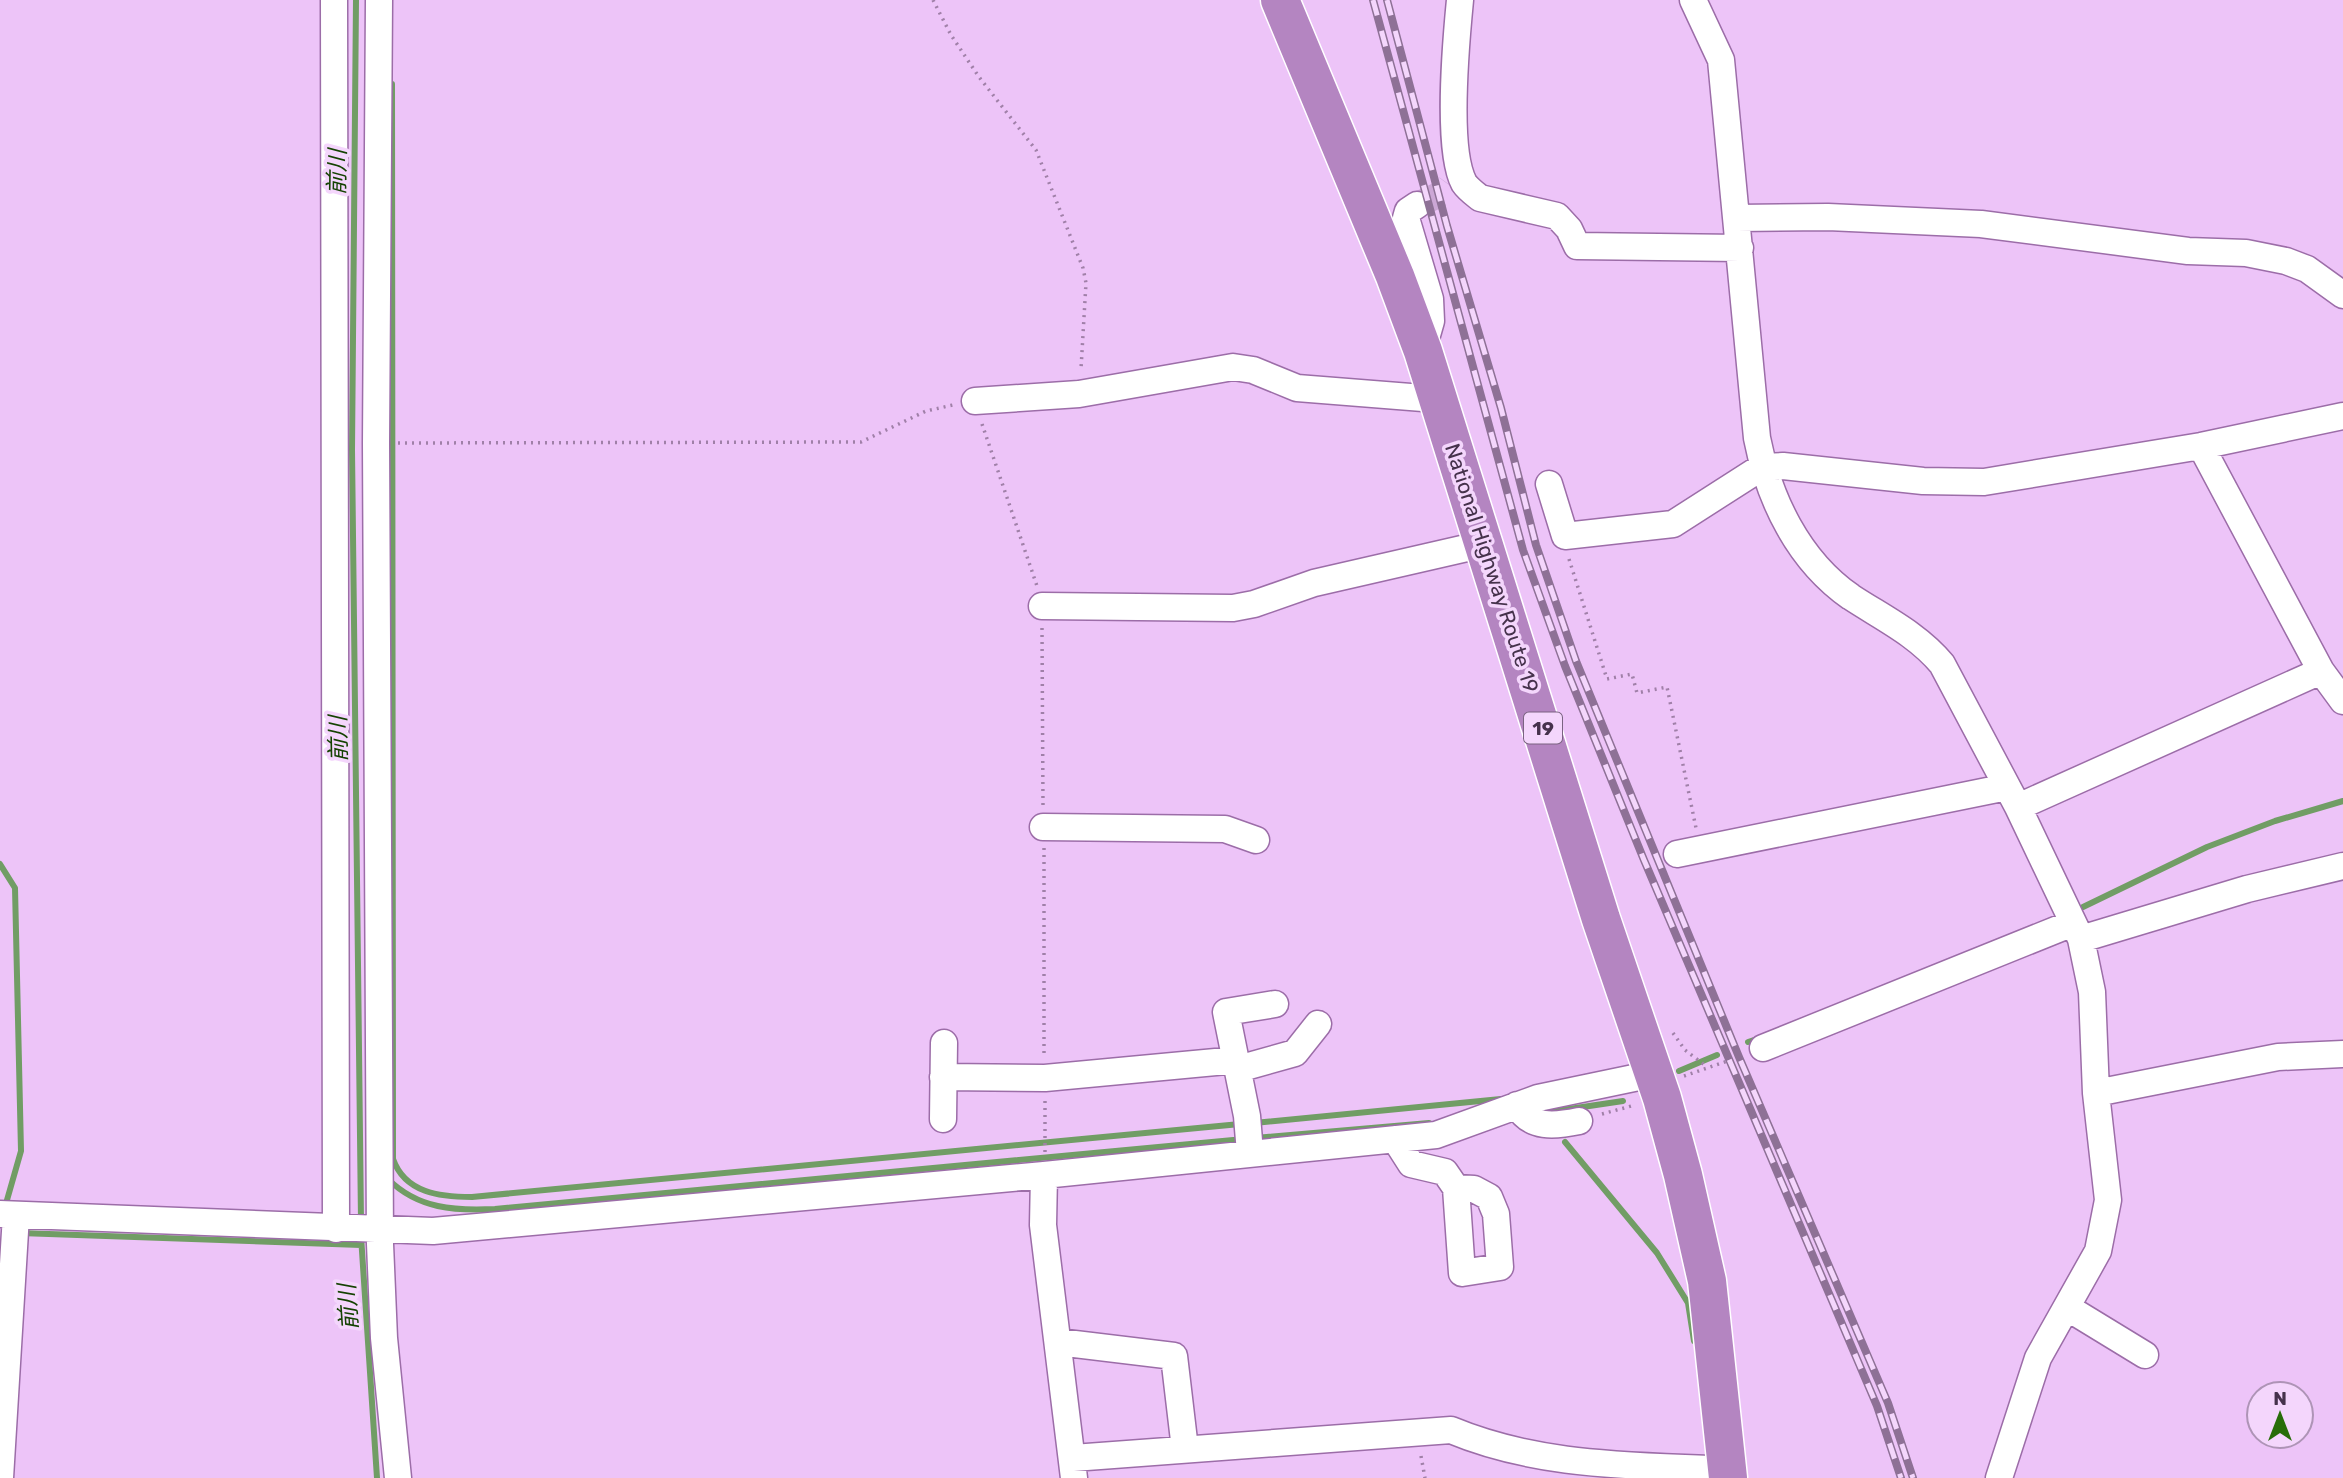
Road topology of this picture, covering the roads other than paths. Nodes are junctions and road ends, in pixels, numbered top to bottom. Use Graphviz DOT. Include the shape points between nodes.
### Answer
graph roads {
  1 [pos="334,0"];
  2 [pos="379,0"];
  3 [pos="1280,0"];
  4 [pos="1460,0"];
  5 [pos="1693,0"];
  6 [pos="1455,123"];
  7 [pos="1450,185"];
  8 [pos="1417,205"];
  9 [pos="1737,218"];
  10 [pos="1740,248"];
  11 [pos="2343,295"];
  12 [pos="1423,351"];
  13 [pos="1436,394"];
  14 [pos="975,401"];
  15 [pos="2343,416"];
  16 [pos="2201,446"];
  17 [pos="1762,467"];
  18 [pos="1549,484"];
  19 [pos="1484,544"];
  20 [pos="1042,606"];
  21 [pos="2321,671"];
  22 [pos="2343,701"];
  23 [pos="2012,797"];
  24 [pos="1044,827"];
  25 [pos="1256,840"];
  26 [pos="1689,851"];
  27 [pos="2343,866"];
  28 [pos="2077,931"];
  29 [pos="1275,1004"];
  30 [pos="1318,1024"];
  31 [pos="944,1043"];
  32 [pos="1776,1048"];
  33 [pos="2343,1054"];
  34 [pos="1238,1065"];
  35 [pos="943,1077"];
  36 [pos="1656,1085"];
  37 [pos="2096,1093"];
  38 [pos="1517,1105"];
  39 [pos="943,1119"];
  40 [pos="1579,1121"];
  41 [pos="1395,1139"];
  42 [pos="1250,1153"];
  43 [pos="1044,1175"];
  44 [pos="1456,1188"];
  45 [pos="8,1214"];
  46 [pos="358,1230"];
  47 [pos="2068,1308"];
  48 [pos="1058,1342"];
  49 [pos="2145,1355"];
  50 [pos="2007,1448"];
  51 [pos="1185,1449"];
  52 [pos="1074,1468"];
  53 [pos="1727,1474"];
  54 [pos="0,1478"];
  55 [pos="398,1478"];
  56 [pos="1985,1478"];
  57 [pos="1999,1478"];
  1 -- 46 [label="street"];
  2 -- 46 [label="street" via="376,443 382,1184"];
  3 -- 12 [label="highway, National Highway Route 19 / 19"];
  4 -- 6 [label="street"];
  5 -- 9 [label="street" via="1721,60"];
  6 -- 7 [label="street" via="1448,134"];
  6 -- 10 [label="street" via="1465,185 1480,198 1557,216 1577,246"];
  8 -- 12 [label="street" via="1406,218 1430,299 1431,321"];
  9 -- 10 [label="street"];
  9 -- 11 [label="street" via="1981,224 2188,251 2246,253 2307,269"];
  10 -- 17 [label="street"];
  12 -- 13 [label="highway, National Highway Route 19 / 19"];
  13 -- 14 [label="street" via="1423,398 1297,388 1241,367 1079,394"];
  13 -- 19 [label="highway, National Highway Route 19 / 19"];
  15 -- 16 [label="street"];
  16 -- 17 [label="street" via="1984,482"];
  16 -- 21 [label="street"];
  17 -- 18 [label="street" via="1673,524 1566,537"];
  17 -- 23 [label="street" via="1780,515 1825,572 1849,595 1930,649 1942,664"];
  19 -- 20 [label="street" via="1314,583 1233,608"];
  19 -- 36 [label="highway, National Highway Route 19 / 19"];
  21 -- 22 [label="street"];
  21 -- 23 [label="street"];
  23 -- 26 [label="street"];
  23 -- 28 [label="street"];
  24 -- 25 [label="street" via="1225,829"];
  27 -- 28 [label="street"];
  28 -- 32 [label="street"];
  28 -- 37 [label="street" via="2092,992"];
  29 -- 34 [label="street" via="1226,1012"];
  30 -- 34 [label="street" via="1295,1053"];
  31 -- 35 [label="street"];
  33 -- 37 [label="street" via="2278,1057"];
  34 -- 35 [label="street" via="1045,1078"];
  34 -- 42 [label="street"];
  35 -- 39 [label="street"];
  36 -- 38 [label="street" via="1550,1095"];
  36 -- 53 [label="highway, National Highway Route 19 / 19" via="1707,1280"];
  37 -- 47 [label="street" via="2108,1200 2106,1224 2098,1251"];
  38 -- 40 [label="street" via="1529,1120 1539,1124"];
  38 -- 41 [label="street" via="1436,1135"];
  41 -- 42 [label="street"];
  41 -- 44 [label="street" via="1411,1164 1445,1172"];
  42 -- 43 [label="street"];
  43 -- 46 [label="street" via="433,1231"];
  43 -- 48 [label="street" via="1043,1225"];
  45 -- 46 [label="street"];
  45 -- 54 [label="street"];
  46 -- 55 [label="street" via="384,1338"];
  47 -- 49 [label="street"];
  47 -- 50 [label="street" via="2038,1358"];
  48 -- 51 [label="street" via="1174,1356"];
  48 -- 52 [label="street"];
  50 -- 56 [label="street"];
  50 -- 57 [label="street"];
  51 -- 52 [label="street"];
  51 -- 53 [label="street" via="1451,1430 1493,1447 1583,1463"];
}
